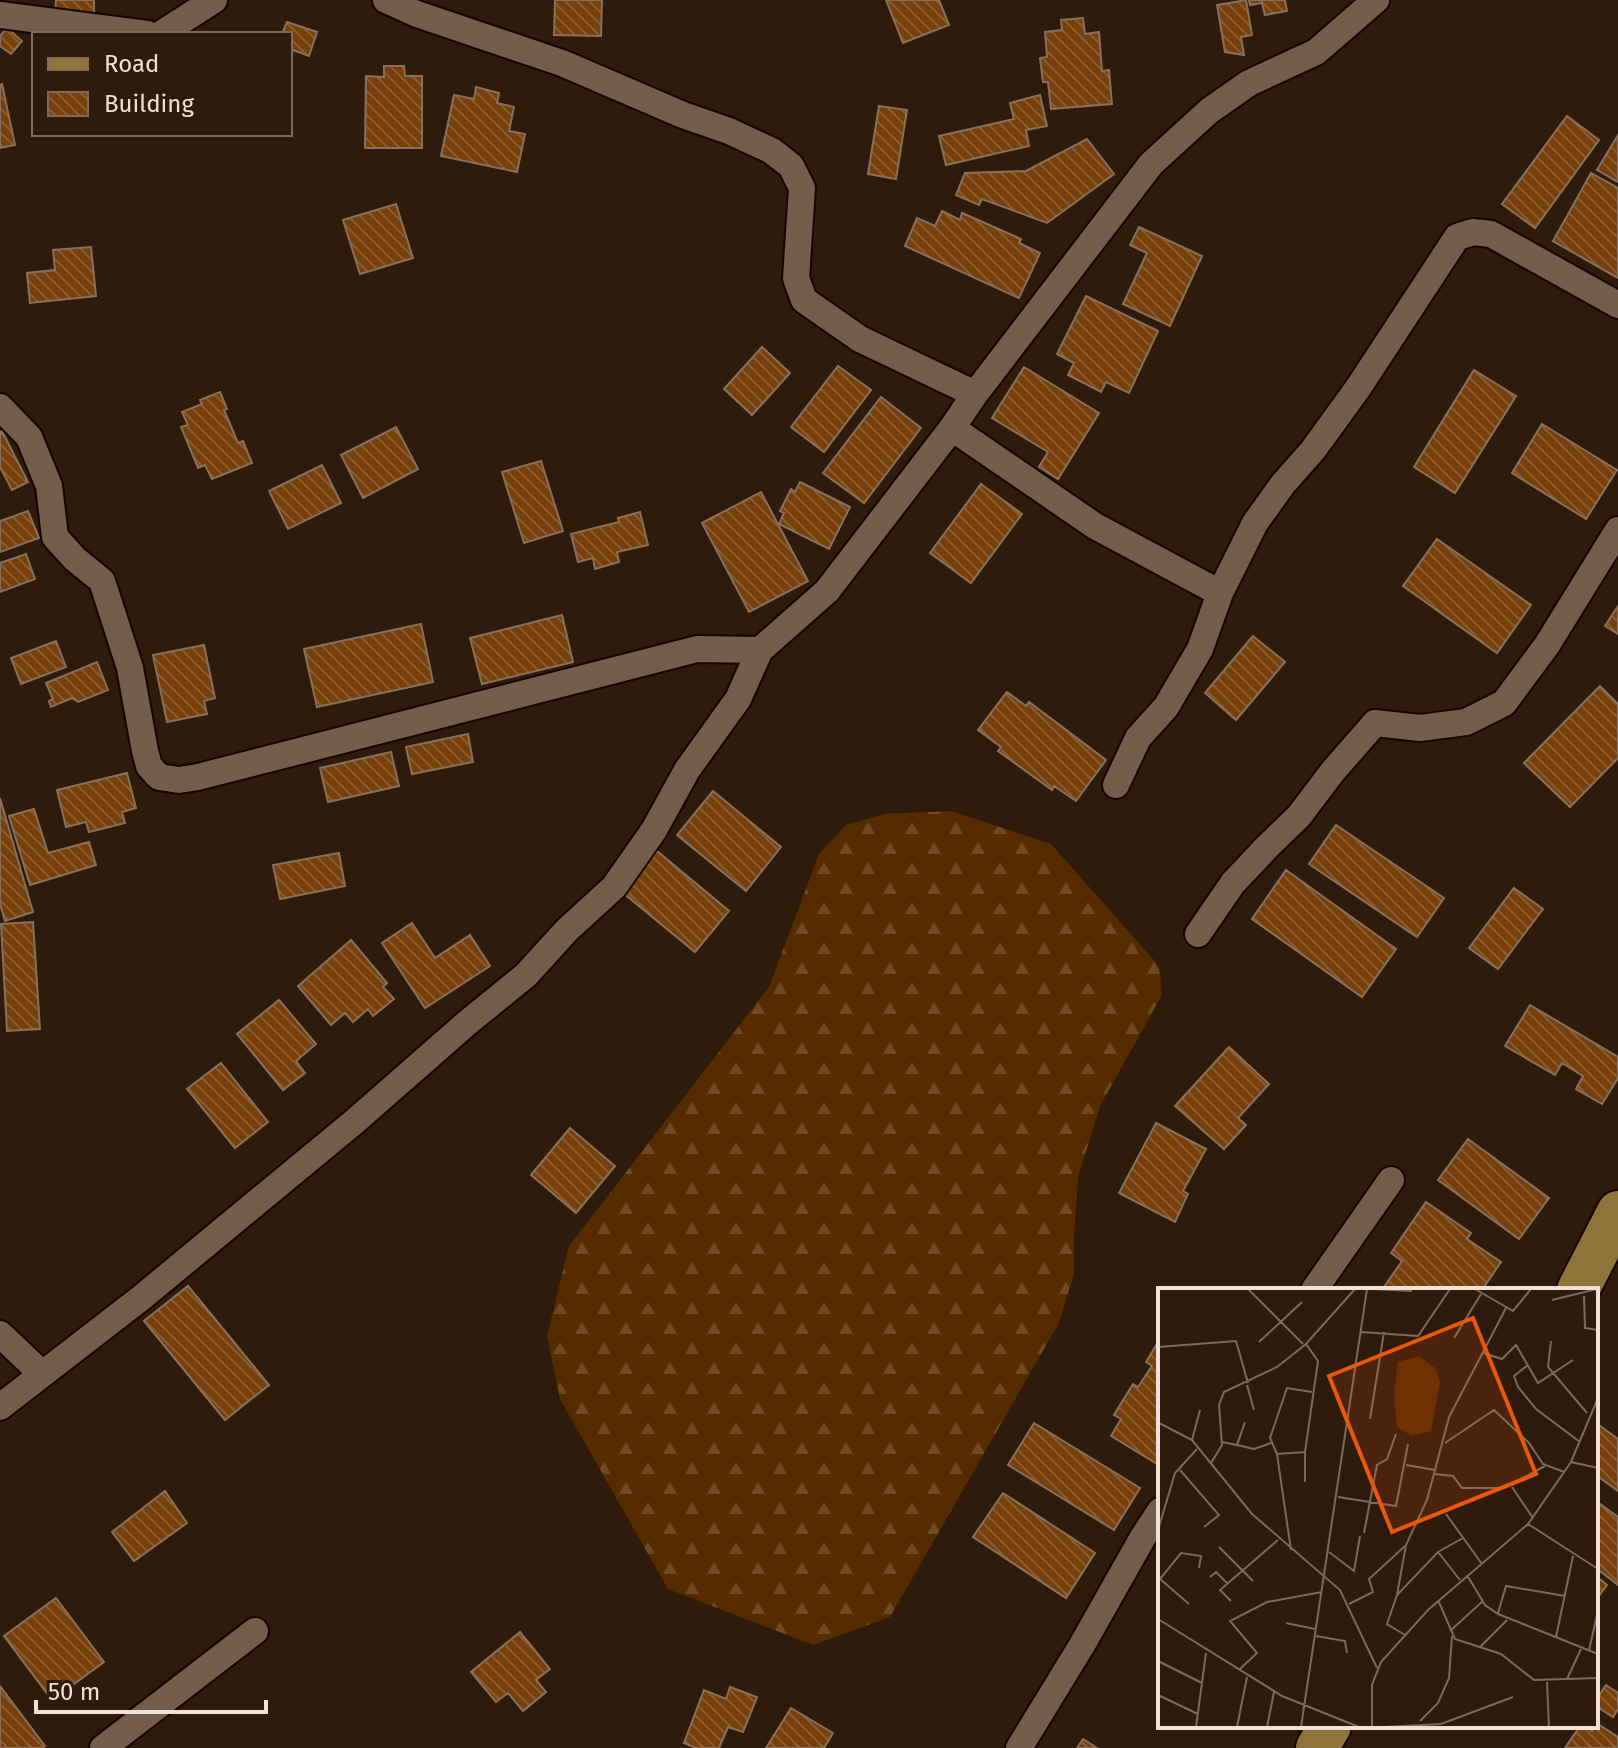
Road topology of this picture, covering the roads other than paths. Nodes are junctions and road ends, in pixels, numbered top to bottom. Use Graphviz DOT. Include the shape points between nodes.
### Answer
graph roads {
  1 [pos="214,0"];
  2 [pos="386,0"];
  3 [pos="1376,0"];
  4 [pos="0,15"];
  5 [pos="132,32"];
  6 [pos="164,32"];
  7 [pos="1618,305"];
  8 [pos="975,394"];
  9 [pos="0,407"];
  10 [pos="952,428"];
  11 [pos="1618,530"];
  12 [pos="1220,593"];
  13 [pos="760,650"];
  14 [pos="1116,785"];
  15 [pos="1198,934"];
  16 [pos="1391,1180"];
  17 [pos="1618,1212"];
  18 [pos="1315,1288"];
  19 [pos="1579,1288"];
  20 [pos="0,1334"];
  21 [pos="42,1374"];
  22 [pos="0,1407"];
  23 [pos="1158,1514"];
  24 [pos="255,1631"];
  25 [pos="1329,1728"];
  26 [pos="103,1748"];
  27 [pos="1019,1748"];
  28 [pos="1317,1748"];
  1 -- 6 [label="street"];
  2 -- 8 [label="street" via="562,63 772,151 791,166 802,188 796,278 804,300 860,339"];
  3 -- 8 [label="street" via="1316,52 1249,83 1209,111 1151,164"];
  4 -- 5 [label="street"];
  7 -- 12 [label="street" via="1491,234 1457,237 1358,388 1255,523"];
  8 -- 10 [label="street"];
  9 -- 13 [label="street" via="29,437 49,486 55,537 102,581 130,668 149,766 159,777 198,777 697,649"];
  10 -- 12 [label="street" via="1095,526"];
  10 -- 13 [label="street" via="827,591"];
  11 -- 15 [label="street" via="1504,703 1466,722 1420,728 1375,723 1299,816 1233,883"];
  12 -- 14 [label="street" via="1200,649 1166,707 1138,738"];
  13 -- 21 [label="street" via="738,699 614,887 526,975 354,1122"];
  16 -- 18 [label="street"];
  17 -- 19 [label="main road"];
  20 -- 21 [label="street"];
  21 -- 22 [label="street"];
  23 -- 27 [label="street"];
  24 -- 26 [label="street"];
  25 -- 28 [label="main road"];
}
